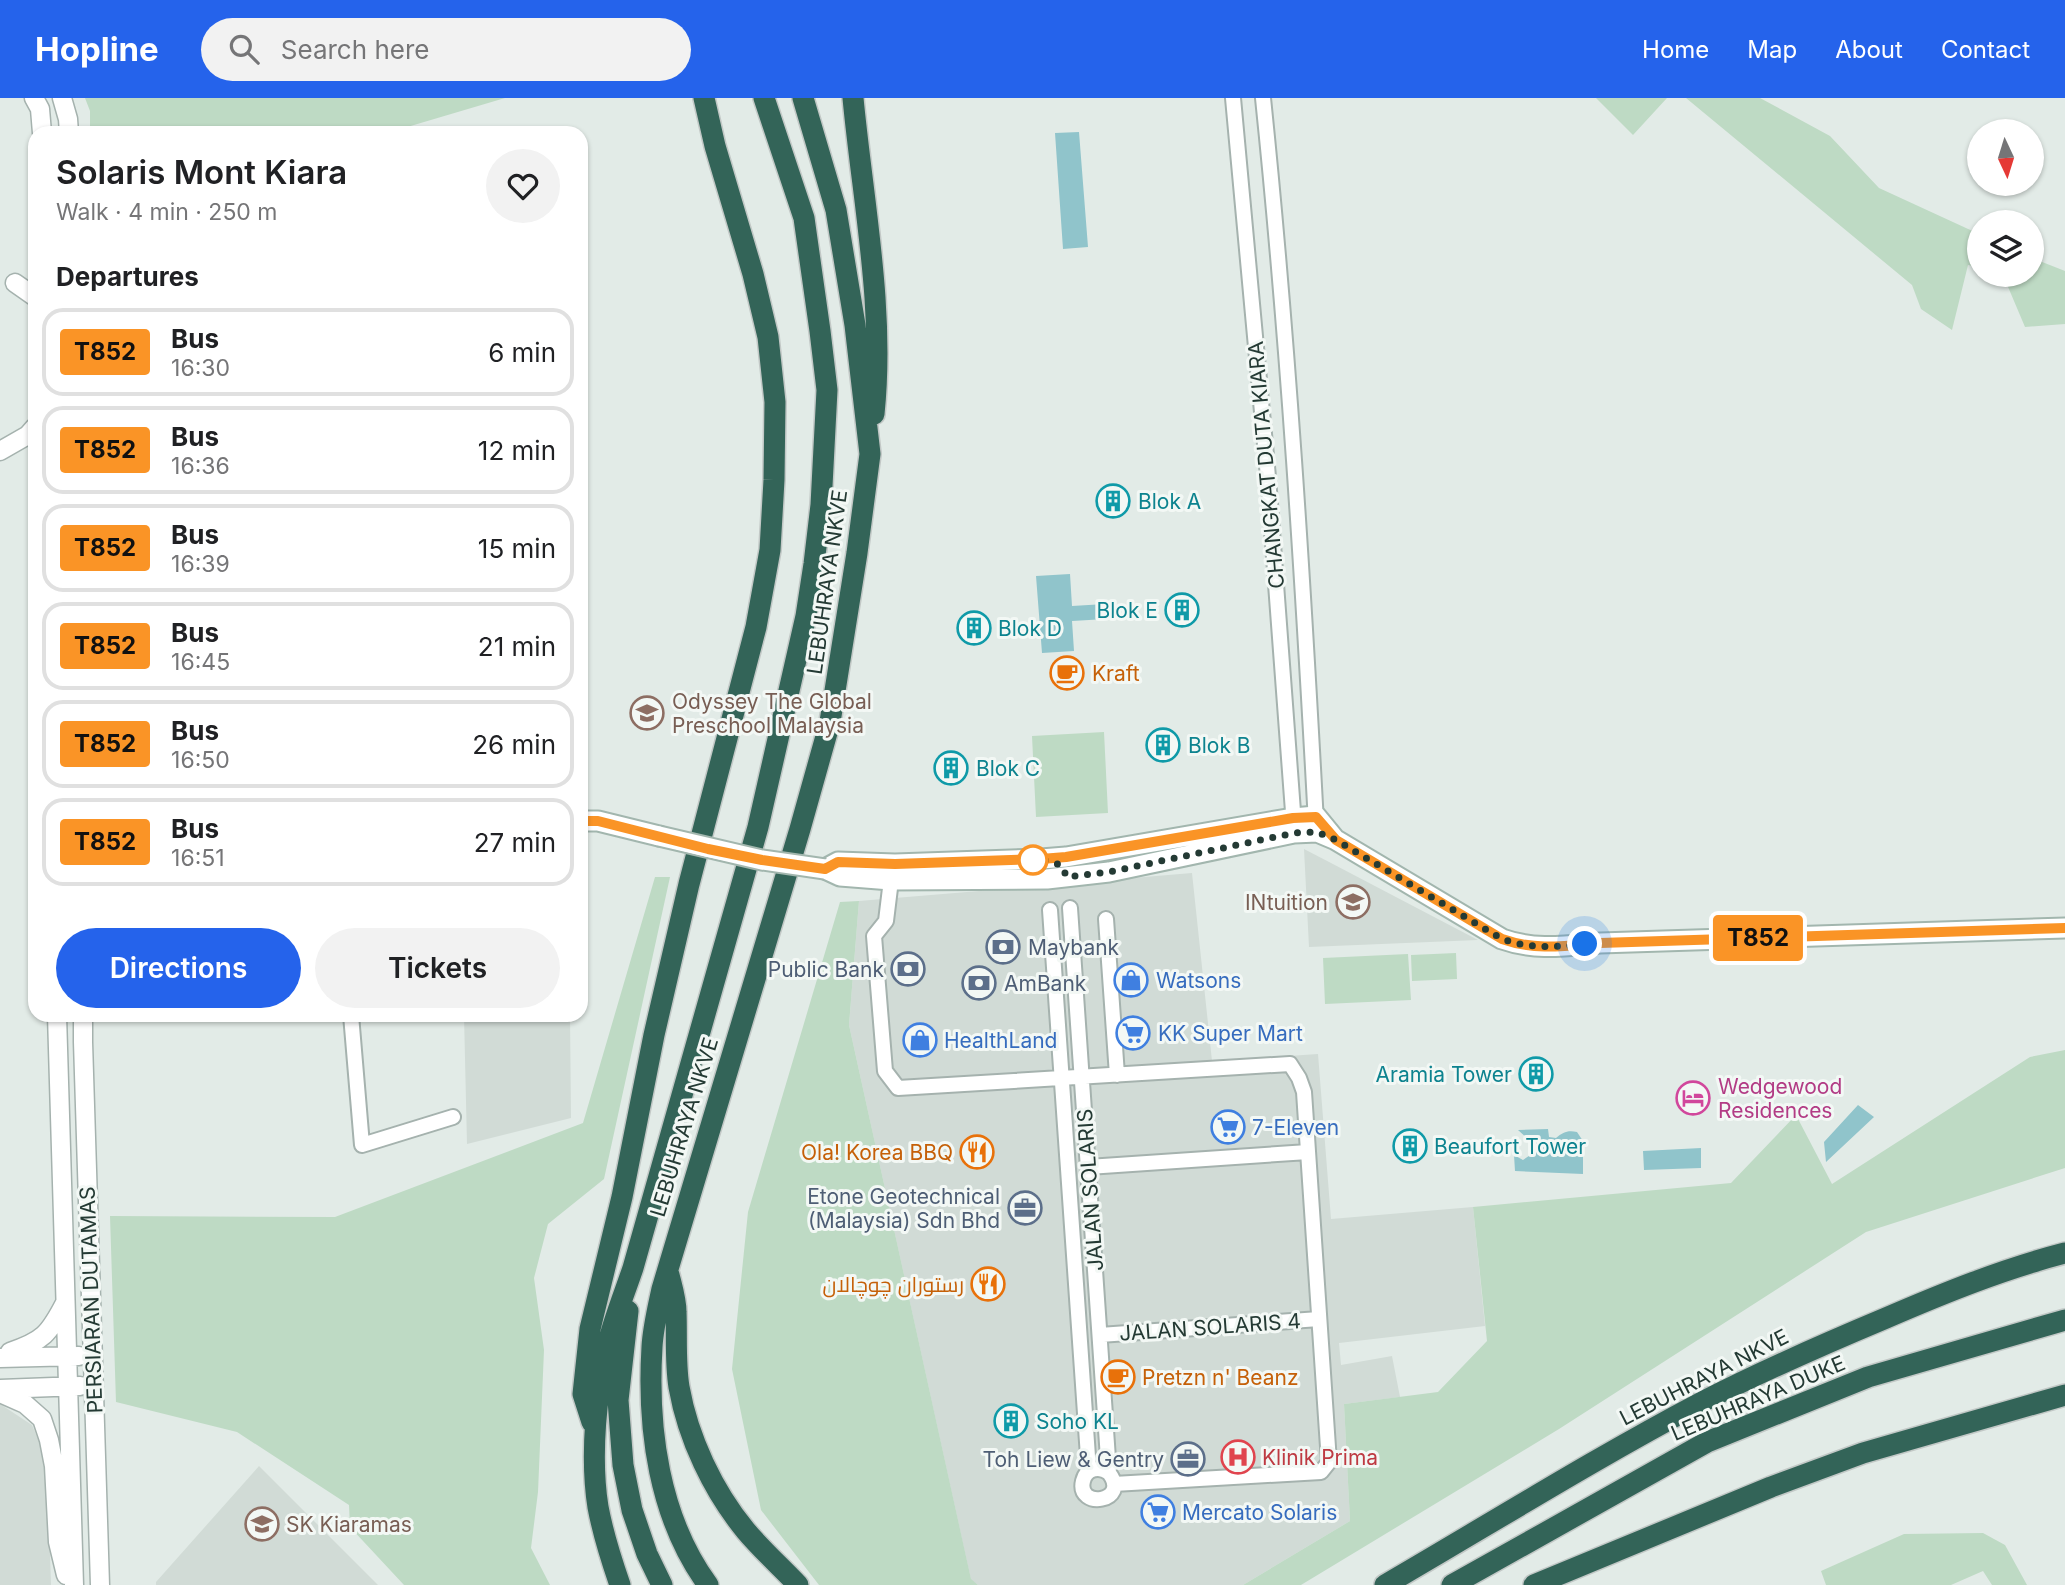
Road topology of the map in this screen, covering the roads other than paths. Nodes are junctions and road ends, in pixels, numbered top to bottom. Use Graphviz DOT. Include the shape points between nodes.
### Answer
graph roads {
  1 [pos="34,98"];
  2 [pos="62,98"];
  3 [pos="704,98"];
  4 [pos="764,98"];
  5 [pos="803,98"];
  6 [pos="853,98"];
  7 [pos="1233,98"];
  8 [pos="1263,98"];
  9 [pos="41,126"];
  10 [pos="68,126"];
  11 [pos="15,284"];
  12 [pos="28,292"];
  13 [pos="28,435"];
  14 [pos="0,451"];
  15 [pos="870,454"];
  16 [pos="588,821"];
  17 [pos="1316,824"];
  18 [pos="1294,825"];
  19 [pos="1055,867"];
  20 [pos="825,869"];
  21 [pos="891,880"];
  22 [pos="1070,908"];
  23 [pos="1050,910"];
  24 [pos="1106,919"];
  25 [pos="2065,928"];
  26 [pos="57,1022"];
  27 [pos="83,1022"];
  28 [pos="352,1022"];
  29 [pos="1117,1075"];
  30 [pos="1082,1077"];
  31 [pos="1062,1078"];
  32 [pos="453,1117"];
  33 [pos="1308,1152"];
  34 [pos="1088,1167"];
  35 [pos="2065,1253"];
  36 [pos="668,1267"];
  37 [pos="633,1268"];
  38 [pos="66,1300"];
  39 [pos="1320,1319"];
  40 [pos="2065,1320"];
  41 [pos="1100,1335"];
  42 [pos="68,1356"];
  43 [pos="93,1356"];
  44 [pos="0,1357"];
  45 [pos="94,1386"];
  46 [pos="69,1387"];
  47 [pos="0,1391"];
  48 [pos="2065,1395"];
  49 [pos="596,1434"];
  50 [pos="1090,1471"];
  51 [pos="1112,1478"];
  52 [pos="68,1585"];
  53 [pos="74,1585"];
  54 [pos="100,1585"];
  55 [pos="620,1585"];
  56 [pos="663,1585"];
  57 [pos="708,1585"];
  58 [pos="798,1585"];
  59 [pos="1384,1585"];
  60 [pos="1452,1585"];
  61 [pos="1534,1585"];
  1 -- 9 [label="street"];
  2 -- 10 [label="street"];
  3 -- 49 [label="highway" via="768,337 775,402 770,550 654,1035 590,1329 583,1394"];
  4 -- 37 [label="highway, LEBUHRAYA NKVE" via="804,218 820,331 827,390 821,505 806,616 758,827"];
  5 -- 15 [label="highway, LEBUHRAYA NKVE" via="836,209"];
  6 -- 15 [label="highway" via="875,286 878,376"];
  7 -- 18 [label="street, CHANGKAT DUTA KIARA"];
  8 -- 17 [label="street, CHANGKAT DUTA KIARA" via="1290,414"];
  11 -- 12 [label="street"];
  13 -- 14 [label="street"];
  15 -- 36 [label="highway, LEBUHRAYA NKVE" via="830,722"];
  16 -- 20 [label="main road, bridge" via="762,860"];
  17 -- 18 [label="main road"];
  17 -- 25 [label="main road" via="1518,945 1541,948"];
  18 -- 19 [label="main road" via="1109,872"];
  19 -- 20 [label="main road" via="838,862"];
  19 -- 21 [label="main road"];
  20 -- 21 [label="main road" via="840,876"];
  21 -- 31 [label="street" via="886,921 874,936 885,1070 898,1088"];
  22 -- 30 [label="street, JALAN SOLARIS"];
  23 -- 31 [label="street, JALAN SOLARIS"];
  24 -- 29 [label="street"];
  26 -- 38 [label="street, PERSIARAN DUTAMAS"];
  27 -- 43 [label="street, PERSIARAN DUTAMAS"];
  28 -- 32 [label="street" via="362,1145"];
  29 -- 30 [label="street"];
  29 -- 33 [label="street" via="1290,1064 1304,1092"];
  30 -- 31 [label="street"];
  30 -- 34 [label="street, JALAN SOLARIS"];
  31 -- 50 [label="street, JALAN SOLARIS"];
  33 -- 34 [label="street"];
  33 -- 39 [label="street"];
  34 -- 41 [label="street, JALAN SOLARIS"];
  35 -- 59 [label="highway, LEBUHRAYA NKVE" via="1936,1297 1811,1349 1600,1459"];
  36 -- 57 [label="highway, LEBUHRAYA NKVE" via="652,1344 650,1401 658,1465 672,1515"];
  36 -- 58 [label="highway" via="683,1408 702,1459 746,1530"];
  37 -- 49 [label="highway" via="609,1339"];
  37 -- 56 [label="highway" via="618,1400 623,1465 632,1510"];
  38 -- 42 [label="street, PERSIARAN DUTAMAS"];
  38 -- 44 [label="street" via="52,1328 33,1344"];
  39 -- 41 [label="street, JALAN SOLARIS 4"];
  39 -- 51 [label="street" via="1329,1462 1321,1472"];
  40 -- 60 [label="highway, LEBUHRAYA DUKE" via="1868,1377 1707,1442"];
  41 -- 51 [label="street, JALAN SOLARIS"];
  42 -- 43 [label="street"];
  42 -- 44 [label="street"];
  42 -- 46 [label="street, PERSIARAN DUTAMAS"];
  43 -- 45 [label="street, PERSIARAN DUTAMAS"];
  45 -- 46 [label="street"];
  45 -- 54 [label="street, PERSIARAN DUTAMAS"];
  46 -- 47 [label="street"];
  46 -- 53 [label="street, PERSIARAN DUTAMAS"];
  47 -- 52 [label="street" via="42,1419 54,1466 58,1542"];
  48 -- 61 [label="highway" via="1863,1453"];
  49 -- 55 [label="highway" via="598,1504"];
  50 -- 51 [label="street" via="1100,1468"];
  50 -- 51 [label="street" via="1083,1489 1094,1500 1112,1492"];
}
